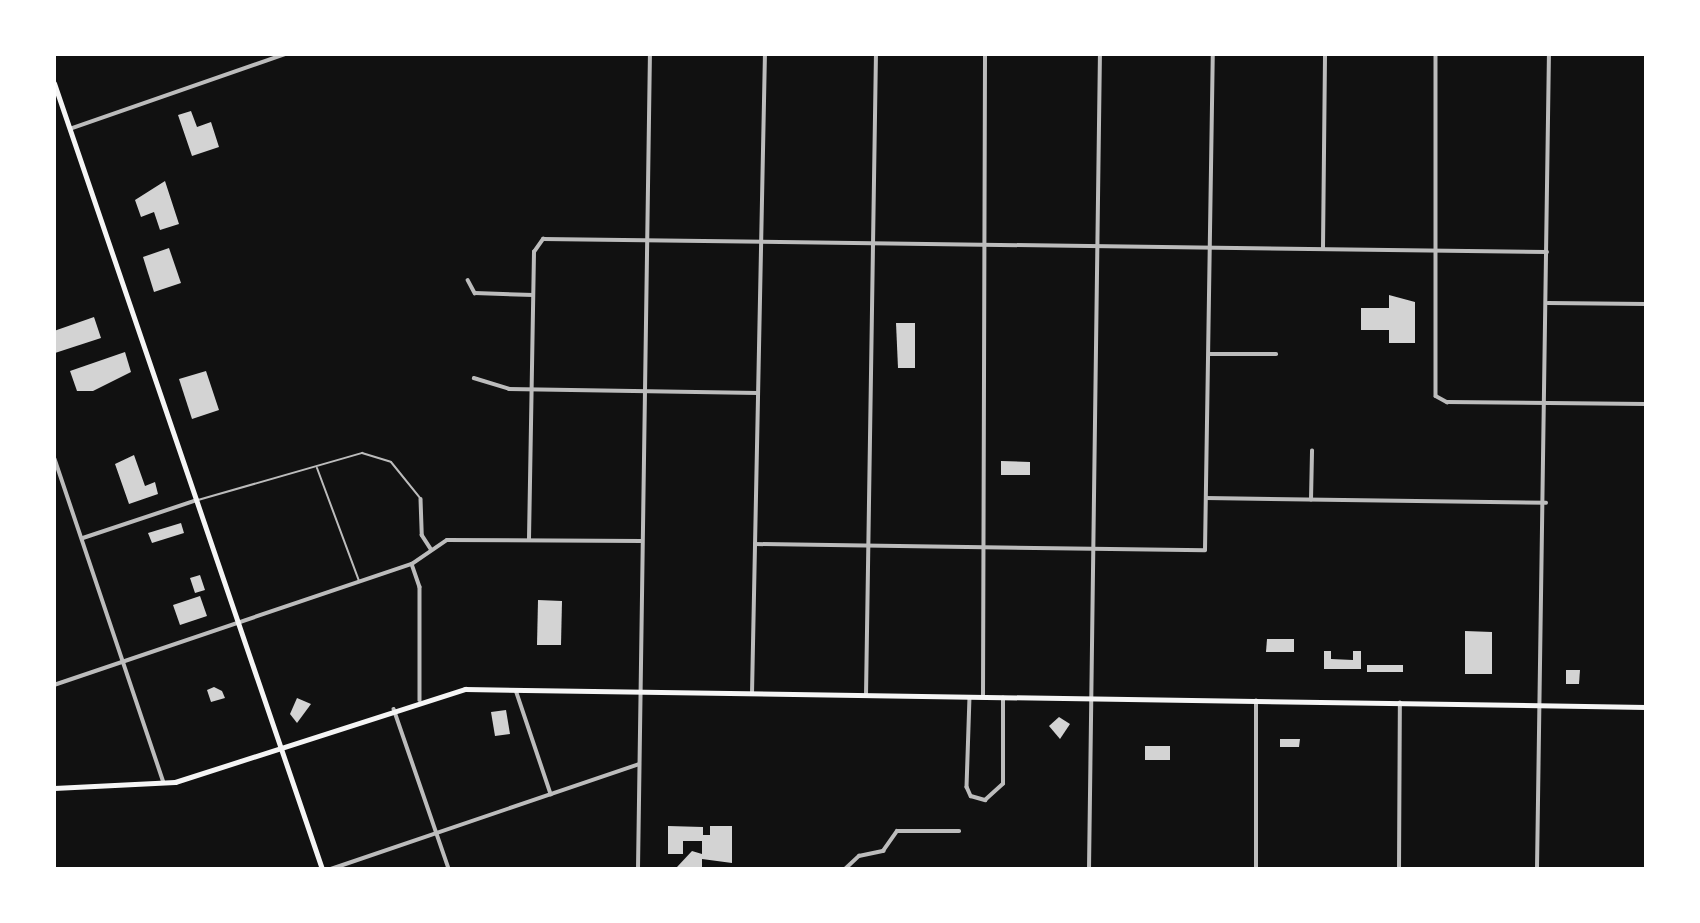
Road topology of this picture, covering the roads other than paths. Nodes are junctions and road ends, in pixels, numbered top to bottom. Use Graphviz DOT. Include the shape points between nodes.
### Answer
graph roads {
  1 [pos="285,54"];
  2 [pos="650,54"];
  3 [pos="765,54"];
  4 [pos="876,54"];
  5 [pos="985,54"];
  6 [pos="1100,54"];
  7 [pos="1213,54"];
  8 [pos="1325,54"];
  9 [pos="1436,54"];
  10 [pos="1549,54"];
  11 [pos="54,83"];
  12 [pos="70,129"];
  13 [pos="648,240"];
  14 [pos="761,242"];
  15 [pos="873,243"];
  16 [pos="981,245"];
  17 [pos="1098,246"];
  18 [pos="1210,248"];
  19 [pos="1323,249"];
  20 [pos="1435,251"];
  21 [pos="1548,252"];
  22 [pos="468,280"];
  23 [pos="533,295"];
  24 [pos="1548,303"];
  25 [pos="1646,304"];
  26 [pos="1209,354"];
  27 [pos="1276,354"];
  28 [pos="474,378"];
  29 [pos="531,390"];
  30 [pos="645,391"];
  31 [pos="758,393"];
  32 [pos="1546,403"];
  33 [pos="1646,404"];
  34 [pos="1312,451"];
  35 [pos="55,459"];
  36 [pos="316,466"];
  37 [pos="1206,498"];
  38 [pos="421,499"];
  39 [pos="197,500"];
  40 [pos="1311,500"];
  41 [pos="1546,503"];
  42 [pos="83,538"];
  43 [pos="529,539"];
  44 [pos="642,541"];
  45 [pos="755,544"];
  46 [pos="868,546"];
  47 [pos="982,547"];
  48 [pos="431,549"];
  49 [pos="1094,549"];
  50 [pos="412,564"];
  51 [pos="359,582"];
  52 [pos="239,624"];
  53 [pos="125,662"];
  54 [pos="54,685"];
  55 [pos="516,690"];
  56 [pos="639,692"];
  57 [pos="752,694"];
  58 [pos="866,696"];
  59 [pos="970,697"];
  60 [pos="983,698"];
  61 [pos="1003,698"];
  62 [pos="1092,699"];
  63 [pos="420,700"];
  64 [pos="1256,701"];
  65 [pos="1400,703"];
  66 [pos="1542,705"];
  67 [pos="1646,706"];
  68 [pos="394,709"];
  69 [pos="281,748"];
  70 [pos="639,764"];
  71 [pos="164,783"];
  72 [pos="54,789"];
  73 [pos="551,794"];
  74 [pos="959,831"];
  75 [pos="437,833"];
  76 [pos="322,869"];
  77 [pos="331,869"];
  78 [pos="449,869"];
  79 [pos="638,869"];
  80 [pos="845,869"];
  81 [pos="1089,869"];
  82 [pos="1256,869"];
  83 [pos="1399,869"];
  84 [pos="1537,869"];
  1 -- 12 [label="street"];
  2 -- 13 [label="street"];
  3 -- 14 [label="street"];
  4 -- 15 [label="street"];
  5 -- 16 [label="street"];
  6 -- 17 [label="street"];
  7 -- 18 [label="street"];
  8 -- 19 [label="street"];
  9 -- 20 [label="street"];
  10 -- 21 [label="street"];
  11 -- 12 [label="main road"];
  12 -- 39 [label="main road"];
  13 -- 14 [label="street"];
  13 -- 23 [label="street" via="538,241"];
  13 -- 30 [label="street"];
  14 -- 15 [label="street"];
  14 -- 31 [label="street"];
  15 -- 16 [label="street"];
  15 -- 46 [label="street"];
  16 -- 17 [label="street"];
  16 -- 47 [label="street"];
  17 -- 18 [label="street"];
  17 -- 49 [label="street"];
  18 -- 19 [label="street"];
  18 -- 26 [label="street"];
  19 -- 20 [label="street"];
  20 -- 21 [label="street"];
  20 -- 32 [label="street" via="1439,400"];
  21 -- 24 [label="street"];
  22 -- 23 [label="street" via="475,293"];
  23 -- 29 [label="street"];
  24 -- 25 [label="street"];
  24 -- 32 [label="street"];
  26 -- 27 [label="street"];
  26 -- 37 [label="street"];
  28 -- 29 [label="street" via="494,387"];
  29 -- 30 [label="street"];
  29 -- 43 [label="street"];
  30 -- 31 [label="street"];
  30 -- 44 [label="street"];
  31 -- 45 [label="street"];
  32 -- 33 [label="street"];
  32 -- 41 [label="street"];
  34 -- 40 [label="street"];
  35 -- 42 [label="street"];
  36 -- 38 [label="lane" via="374,453 398,469"];
  36 -- 39 [label="lane"];
  36 -- 51 [label="lane"];
  37 -- 40 [label="street"];
  37 -- 49 [label="street" via="1205,550"];
  38 -- 48 [label="street" via="422,534"];
  39 -- 42 [label="street"];
  39 -- 52 [label="main road"];
  40 -- 41 [label="street"];
  41 -- 66 [label="street"];
  42 -- 53 [label="street"];
  43 -- 44 [label="street"];
  43 -- 48 [label="street" via="455,538"];
  44 -- 56 [label="street"];
  45 -- 46 [label="street"];
  45 -- 57 [label="street"];
  46 -- 47 [label="street"];
  46 -- 58 [label="street"];
  47 -- 49 [label="street"];
  47 -- 60 [label="street"];
  48 -- 50 [label="street"];
  49 -- 62 [label="street"];
  50 -- 51 [label="street"];
  50 -- 63 [label="street" via="420,587"];
  51 -- 52 [label="street"];
  52 -- 53 [label="street"];
  52 -- 69 [label="main road"];
  53 -- 54 [label="street"];
  53 -- 71 [label="street"];
  55 -- 56 [label="main road"];
  55 -- 63 [label="main road" via="456,690"];
  55 -- 73 [label="street"];
  56 -- 57 [label="main road"];
  56 -- 70 [label="street"];
  57 -- 58 [label="main road"];
  58 -- 59 [label="main road"];
  59 -- 60 [label="main road"];
  59 -- 61 [label="street" via="967,787 971,796 985,800 998,795 1003,784"];
  60 -- 61 [label="main road"];
  61 -- 62 [label="main road"];
  62 -- 64 [label="main road"];
  62 -- 81 [label="street"];
  63 -- 68 [label="main road"];
  64 -- 65 [label="main road"];
  64 -- 82 [label="street"];
  65 -- 66 [label="main road"];
  65 -- 83 [label="street"];
  66 -- 67 [label="main road"];
  66 -- 84 [label="street"];
  68 -- 69 [label="main road"];
  68 -- 75 [label="street"];
  69 -- 71 [label="main road"];
  69 -- 76 [label="main road"];
  70 -- 73 [label="street"];
  70 -- 79 [label="street"];
  71 -- 72 [label="main road"];
  73 -- 75 [label="street"];
  74 -- 80 [label="street" via="897,831 883,851 850,859"];
  75 -- 77 [label="street"];
  75 -- 78 [label="street"];
}
